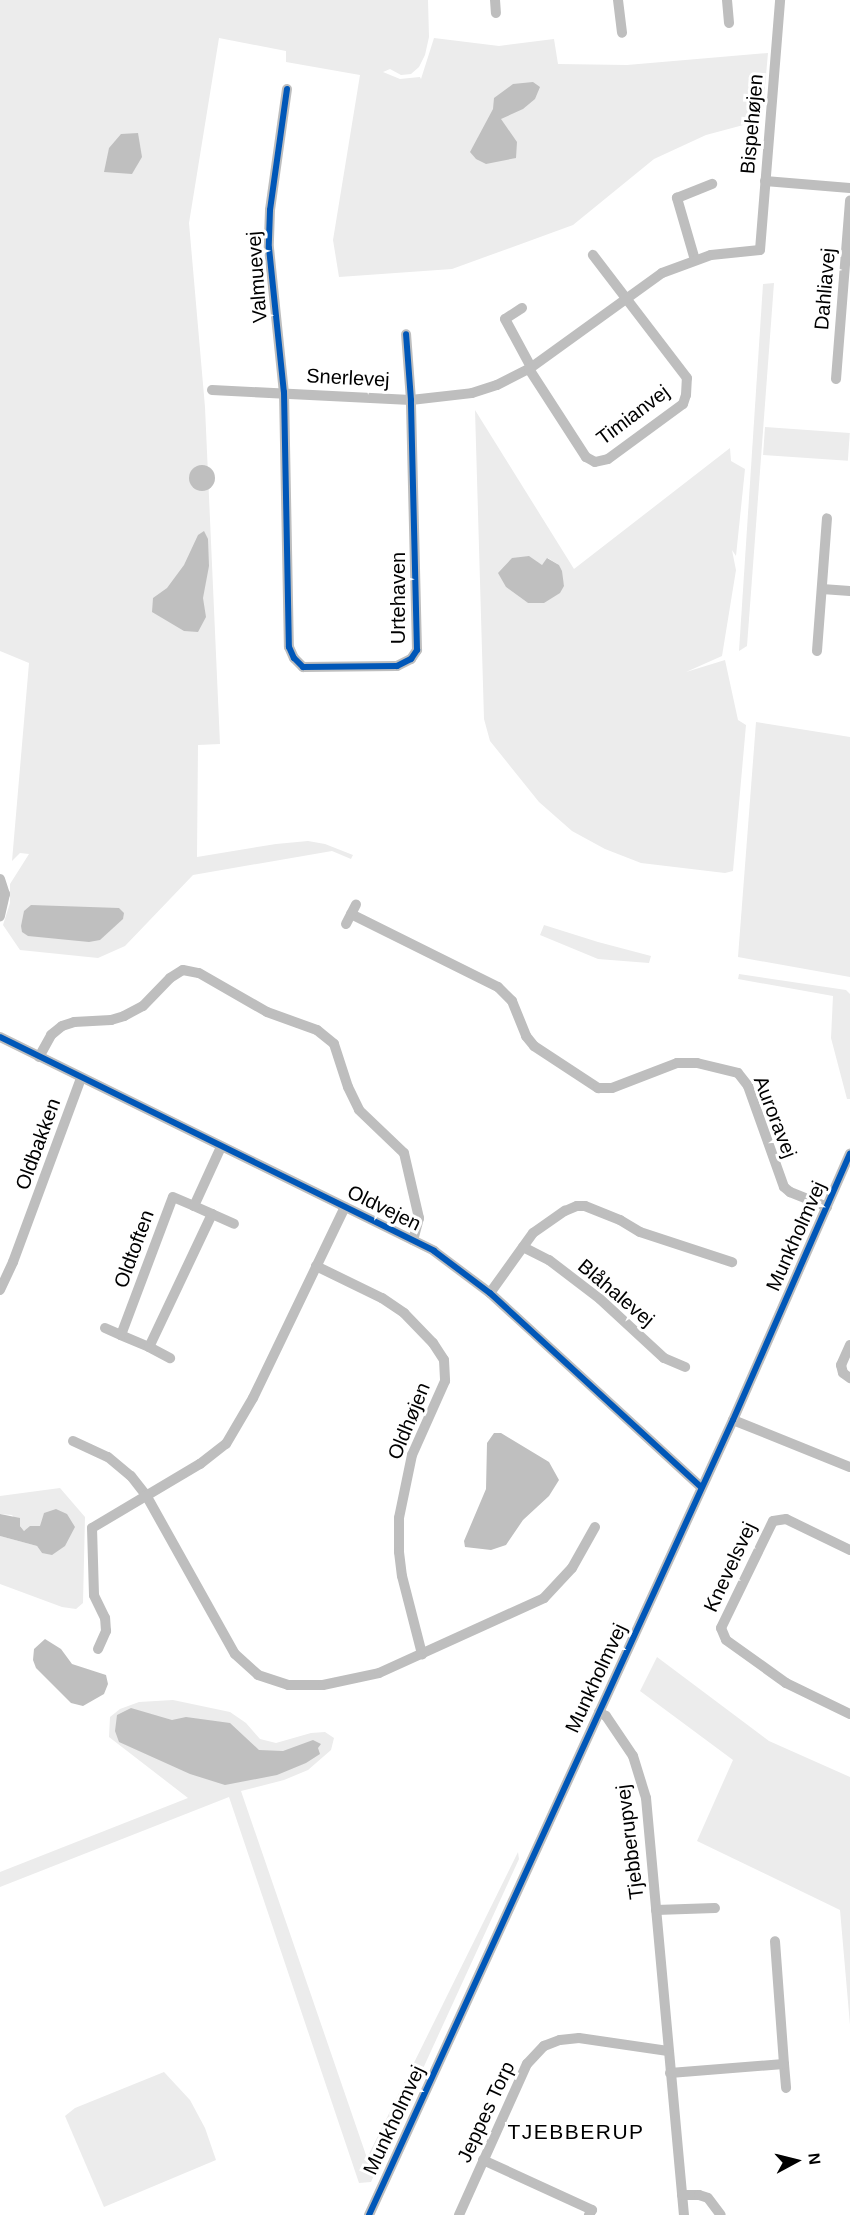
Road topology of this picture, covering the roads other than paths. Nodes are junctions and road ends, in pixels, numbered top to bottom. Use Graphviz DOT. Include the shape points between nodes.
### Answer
graph roads {
  1 [pos="495,0"];
  2 [pos="618,0"];
  3 [pos="727,0"];
  4 [pos="780,0"];
  5 [pos="496,13"];
  6 [pos="729,23"];
  7 [pos="622,33"];
  8 [pos="287,89"];
  9 [pos="765,182"];
  10 [pos="712,183"];
  11 [pos="850,188"];
  12 [pos="850,201"];
  13 [pos="760,250"];
  14 [pos="593,255"];
  15 [pos="695,260"];
  16 [pos="626,297"];
  17 [pos="522,308"];
  18 [pos="846,311"];
  19 [pos="406,334"];
  20 [pos="530,368"];
  21 [pos="836,380"];
  22 [pos="212,390"];
  23 [pos="284,392"];
  24 [pos="411,400"];
  25 [pos="827,518"];
  26 [pos="822,590"];
  27 [pos="850,591"];
  28 [pos="817,651"];
  29 [pos="0,879"];
  30 [pos="351,914"];
  31 [pos="0,916"];
  32 [pos="0,1037"];
  33 [pos="39,1057"];
  34 [pos="81,1077"];
  35 [pos="220,1147"];
  36 [pos="850,1154"];
  37 [pos="194,1206"];
  38 [pos="345,1207"];
  39 [pos="827,1207"];
  40 [pos="212,1214"];
  41 [pos="234,1224"];
  42 [pos="413,1240"];
  43 [pos="523,1247"];
  44 [pos="733,1261"];
  45 [pos="316,1266"];
  46 [pos="0,1290"];
  47 [pos="490,1293"];
  48 [pos="105,1328"];
  49 [pos="121,1335"];
  50 [pos="850,1345"];
  51 [pos="150,1347"];
  52 [pos="171,1358"];
  53 [pos="686,1366"];
  54 [pos="850,1378"];
  55 [pos="734,1420"];
  56 [pos="73,1442"];
  57 [pos="850,1467"];
  58 [pos="701,1487"];
  59 [pos="146,1495"];
  60 [pos="595,1527"];
  61 [pos="850,1550"];
  62 [pos="98,1649"];
  63 [pos="422,1654"];
  64 [pos="599,1712"];
  65 [pos="850,1714"];
  66 [pos="715,1908"];
  67 [pos="656,1910"];
  68 [pos="776,1941"];
  69 [pos="668,2051"];
  70 [pos="784,2064"];
  71 [pos="670,2073"];
  72 [pos="786,2088"];
  73 [pos="483,2160"];
  74 [pos="682,2195"];
  75 [pos="369,2215"];
  76 [pos="459,2215"];
  77 [pos="589,2215"];
  78 [pos="684,2215"];
  79 [pos="721,2215"];
  1 -- 5 [label="street"];
  2 -- 7 [label="street"];
  3 -- 6 [label="street"];
  4 -- 9 [label="street, Bispehøjen"];
  8 -- 23 [label="street, Valmuevej" via="269,226"];
  9 -- 11 [label="street"];
  9 -- 13 [label="street, Bispehøjen"];
  10 -- 15 [label="street" via="677,198"];
  12 -- 18 [label="street, Dahliavej"];
  13 -- 15 [label="street, Snerlevej"];
  14 -- 16 [label="street"];
  15 -- 16 [label="street, Snerlevej" via="662,273"];
  16 -- 20 [label="street, Snerlevej"];
  16 -- 20 [label="street, Timianvej" via="687,378 688,388 682,404 608,459 596,462 586,457"];
  17 -- 20 [label="street" via="505,319"];
  18 -- 21 [label="street, Dahliavej"];
  19 -- 24 [label="street, Snerlevej"];
  20 -- 24 [label="street, Snerlevej" via="472,393"];
  22 -- 23 [label="street, Snerlevej"];
  23 -- 24 [label="street, Snerlevej"];
  23 -- 24 [label="street, Urtehaven" via="289,647 296,661 308,668 397,666 411,659 417,650"];
  25 -- 26 [label="street"];
  26 -- 27 [label="street"];
  26 -- 28 [label="street"];
  29 -- 31 [label="street" via="5,890"];
  30 -- 39 [label="street, Auroravej" via="495,985 512,1001 534,1046 598,1088 612,1088 677,1063 697,1063 738,1073 750,1091 784,1187"];
  32 -- 33 [label="street, Oldvejen"];
  33 -- 34 [label="street, Oldvejen"];
  33 -- 42 [label="street" via="51,1035 62,1026 124,1016 143,1006 183,970 199,973 267,1012 317,1030 334,1044 359,1110 404,1153 419,1218"];
  34 -- 35 [label="street, Oldvejen"];
  34 -- 46 [label="street, Oldbakken"];
  35 -- 37 [label="street"];
  35 -- 38 [label="street, Oldvejen"];
  36 -- 39 [label="street, Munkholmvej"];
  37 -- 40 [label="street, Oldtoften"];
  37 -- 49 [label="street, Oldtoften" via="173,1197"];
  38 -- 42 [label="street, Oldvejen"];
  38 -- 45 [label="street"];
  39 -- 55 [label="street, Munkholmvej"];
  40 -- 41 [label="street, Oldtoften"];
  40 -- 51 [label="street"];
  42 -- 47 [label="street, Oldvejen" via="449,1261"];
  43 -- 44 [label="street" via="533,1233 570,1208 582,1206 640,1232"];
  43 -- 47 [label="street"];
  43 -- 53 [label="street, Blåhalevej" via="549,1260 600,1299 664,1358"];
  45 -- 59 [label="street" via="232,1437 215,1455"];
  45 -- 63 [label="street, Oldhøjen" via="404,1313 444,1360 445,1381 412,1455 399,1518 402,1576"];
  47 -- 58 [label="street, Oldvejen"];
  48 -- 49 [label="street"];
  49 -- 51 [label="street"];
  50 -- 54 [label="street" via="841,1368"];
  51 -- 52 [label="street"];
  55 -- 57 [label="street"];
  55 -- 58 [label="street, Munkholmvej"];
  56 -- 59 [label="street" via="113,1460"];
  58 -- 64 [label="street, Munkholmvej"];
  59 -- 62 [label="street" via="90,1531 94,1594 105,1618 106,1631"];
  59 -- 63 [label="street" via="232,1649 258,1675 288,1685 323,1685 379,1673"];
  60 -- 63 [label="street" via="572,1568 546,1596"];
  61 -- 65 [label="street, Knevelsvej" via="786,1519 773,1521 723,1623 722,1633 726,1641 786,1683"];
  64 -- 67 [label="street, Tjebberupvej" via="606,1716 633,1756 641,1777"];
  64 -- 75 [label="street, Munkholmvej"];
  66 -- 67 [label="street, Tjebberupvej"];
  67 -- 69 [label="street, Tjebberupvej"];
  68 -- 70 [label="street"];
  69 -- 71 [label="street, Tjebberupvej"];
  69 -- 73 [label="street, Jeppes Torp" via="590,2038 550,2042 527,2064"];
  70 -- 71 [label="street"];
  70 -- 72 [label="street"];
  71 -- 74 [label="street, Tjebberupvej"];
  73 -- 76 [label="street, Jeppes Torp"];
  73 -- 77 [label="street" via="592,2210"];
  74 -- 78 [label="street, Tjebberupvej"];
  74 -- 79 [label="street" via="708,2198"];
}
